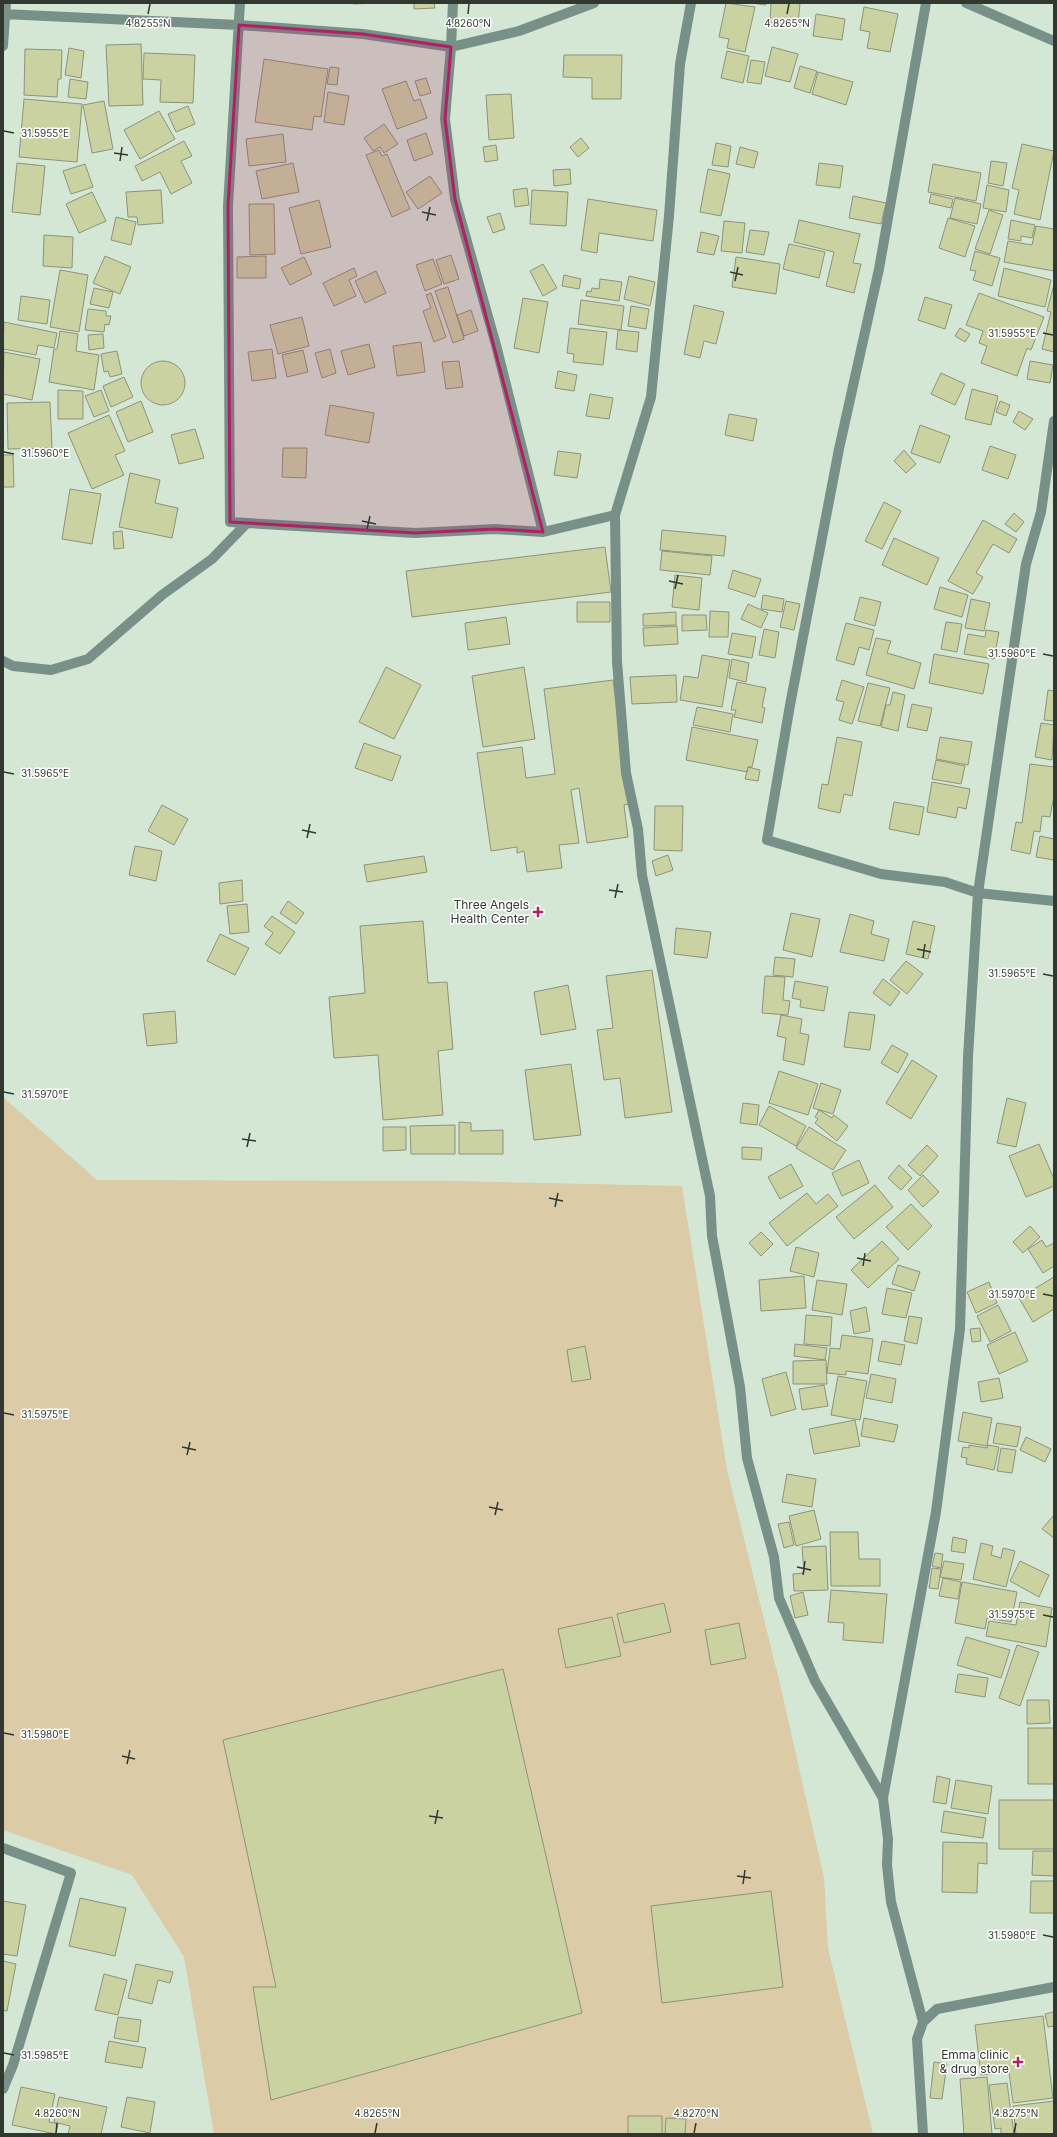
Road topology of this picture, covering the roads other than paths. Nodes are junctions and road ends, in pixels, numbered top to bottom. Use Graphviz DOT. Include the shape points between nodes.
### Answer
graph roads {
  1 [pos="6,3"];
  2 [pos="240,3"];
  3 [pos="453,3"];
  4 [pos="594,3"];
  5 [pos="691,3"];
  6 [pos="926,3"];
  7 [pos="966,3"];
  8 [pos="4,14"];
  9 [pos="239,24"];
  10 [pos="1054,41"];
  11 [pos="3,46"];
  12 [pos="452,47"];
  13 [pos="1054,421"];
  14 [pos="615,515"];
  15 [pos="247,523"];
  16 [pos="543,532"];
  17 [pos="3,661"];
  18 [pos="978,893"];
  19 [pos="1054,901"];
  20 [pos="883,1798"];
  21 [pos="3,1848"];
  22 [pos="1054,1987"];
  23 [pos="923,2022"];
  24 [pos="3,2088"];
  25 [pos="923,2134"];
  1 -- 8 [label="street"];
  2 -- 9 [label="street"];
  3 -- 12 [label="street"];
  4 -- 12 [label="street" via="519,32"];
  5 -- 14 [label="street" via="680,64 669,216 651,397"];
  6 -- 18 [label="street" via="879,269 839,449 791,697 767,840 881,874 945,882"];
  7 -- 10 [label="street"];
  8 -- 9 [label="street"];
  8 -- 11 [label="street"];
  9 -- 12 [label="street" via="363,34"];
  9 -- 15 [label="street" via="228,206 230,522"];
  12 -- 16 [label="street" via="444,119 455,199 496,345"];
  13 -- 18 [label="street" via="1041,512 1026,564"];
  14 -- 16 [label="street"];
  14 -- 20 [label="street" via="617,662 626,773 638,829 642,875 710,1196 712,1236 740,1387 747,1458 774,1557 779,1598 816,1681"];
  15 -- 16 [label="street" via="415,533 495,529"];
  15 -- 17 [label="street" via="212,559 162,594 88,660 51,670 13,666"];
  18 -- 19 [label="street"];
  18 -- 20 [label="street" via="968,1057 960,1330 936,1512"];
  20 -- 23 [label="street" via="891,1902"];
  21 -- 24 [label="street" via="71,1873 13,2065"];
  22 -- 23 [label="street" via="937,2009"];
  23 -- 25 [label="street" via="917,2039"];
}
